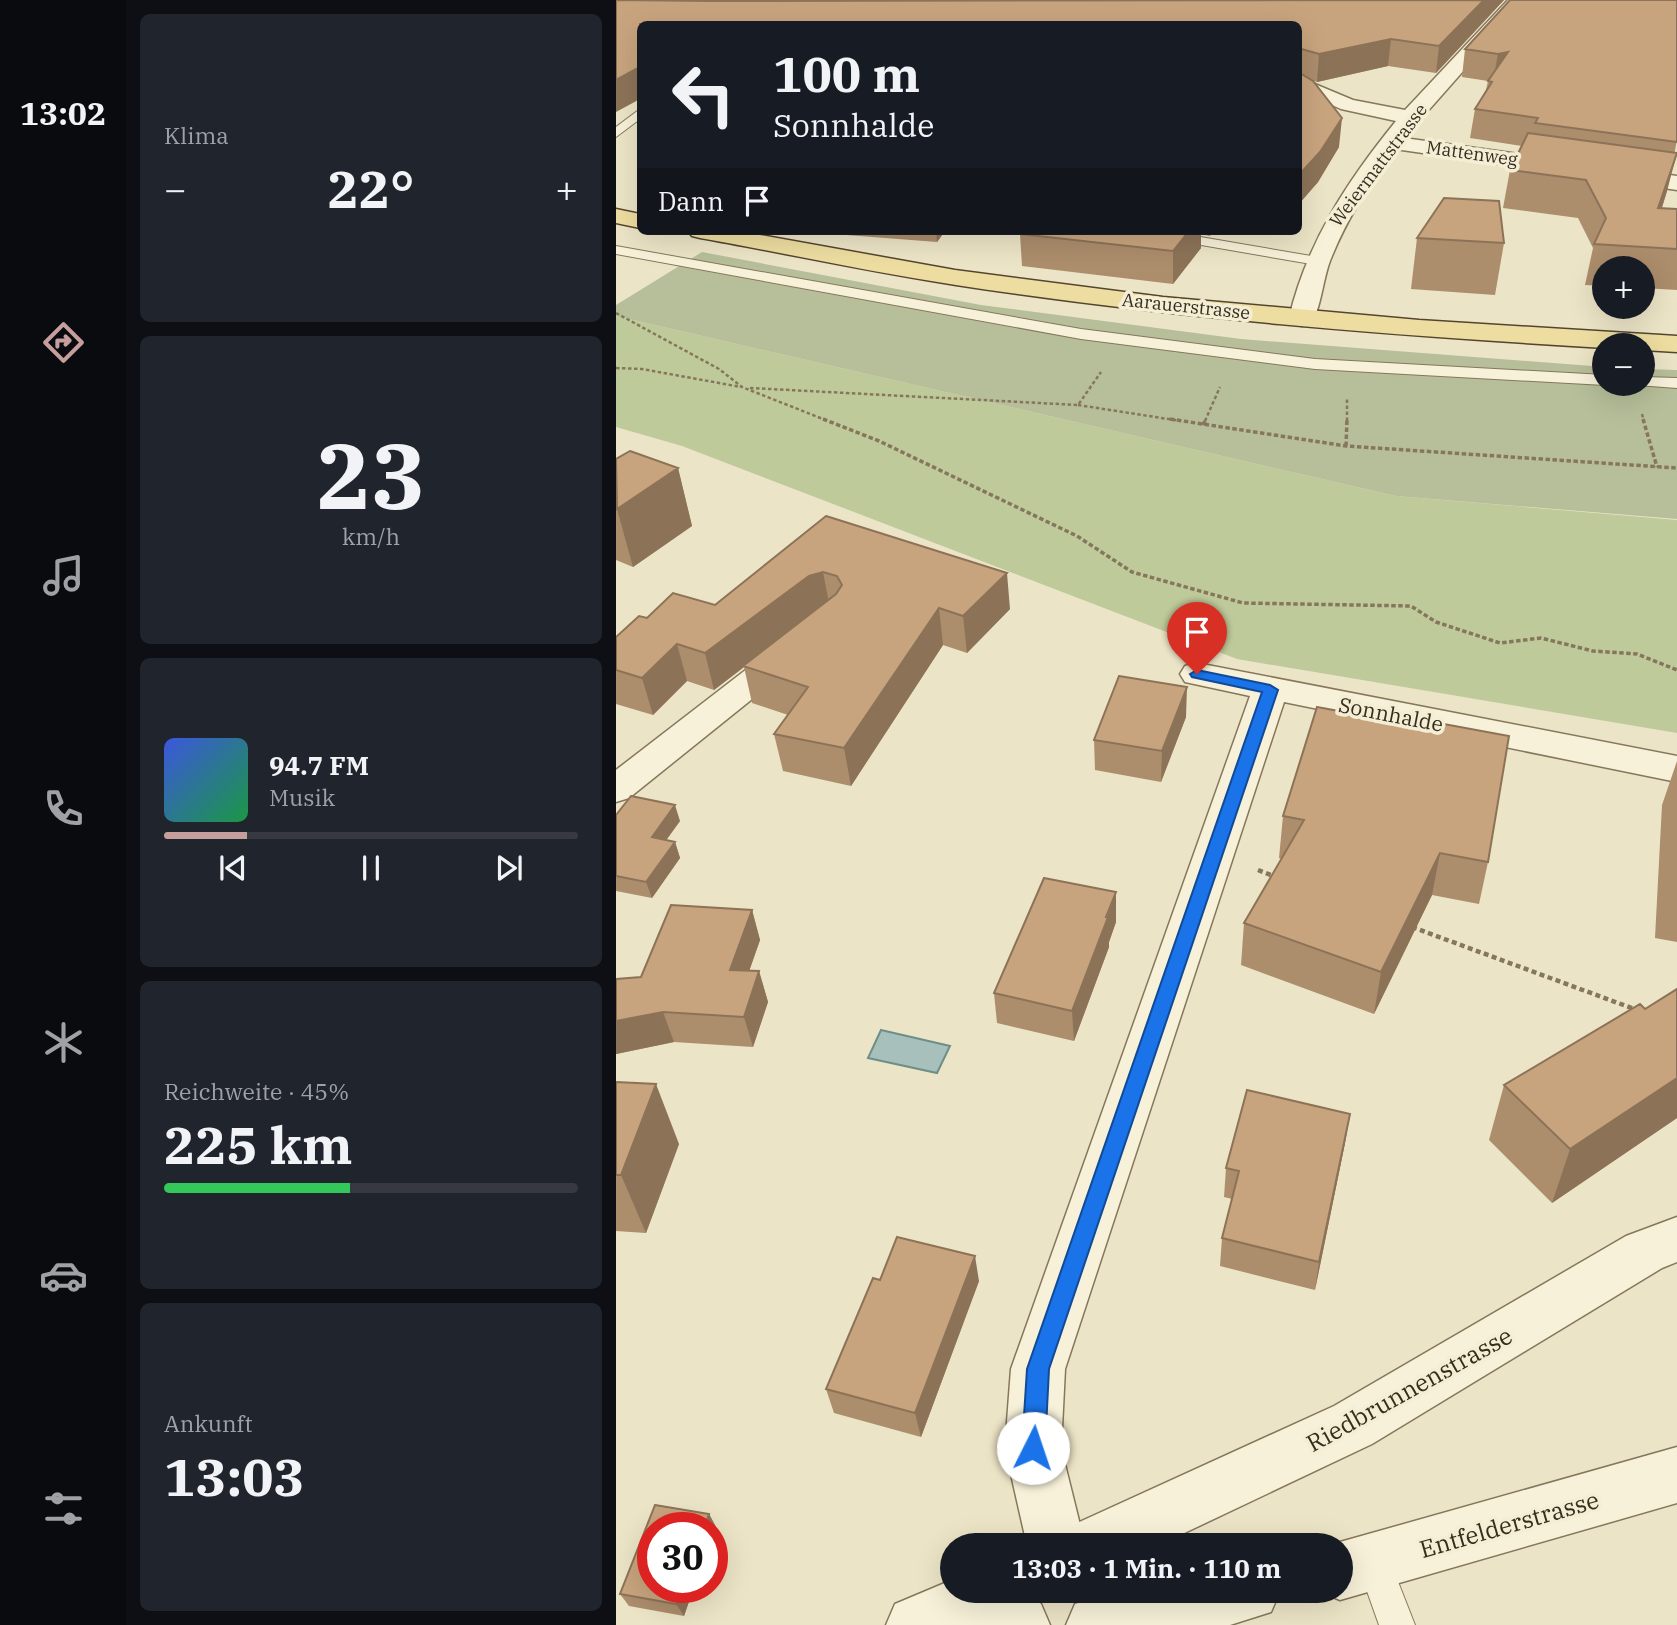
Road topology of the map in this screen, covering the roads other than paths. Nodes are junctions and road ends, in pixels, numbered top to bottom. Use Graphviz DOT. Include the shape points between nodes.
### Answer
graph roads {
  1 [pos="1518,0"];
  2 [pos="1302,85"];
  3 [pos="637,116"];
  4 [pos="1409,117"];
  5 [pos="616,133"];
  6 [pos="1392,142"];
  7 [pos="1677,183"];
  8 [pos="616,216"];
  9 [pos="637,220"];
  10 [pos="722,235"];
  11 [pos="1183,238"];
  12 [pos="616,250"];
  13 [pos="1317,261"];
  14 [pos="1302,318"];
  15 [pos="1677,344"];
  16 [pos="1592,379"];
  17 [pos="1655,382"];
  18 [pos="1677,383"];
  19 [pos="819,629"];
  20 [pos="1197,674"];
  21 [pos="1270,690"];
  22 [pos="1677,769"];
  23 [pos="616,789"];
  24 [pos="1677,1240"];
  25 [pos="1677,1475"];
  26 [pos="1053,1533"];
  27 [pos="1122,1533"];
  28 [pos="1357,1567"];
  29 [pos="1001,1603"];
  30 [pos="1196,1603"];
  31 [pos="916,1625"];
  32 [pos="1096,1625"];
  33 [pos="1397,1625"];
  1 -- 4 [label="street, Weiermattstrasse"];
  2 -- 4 [label="street" via="1348,105"];
  3 -- 5 [label="lane"];
  4 -- 6 [label="street, Weiermattstrasse"];
  6 -- 7 [label="street, Mattenweg"];
  6 -- 13 [label="street, Weiermattstrasse" via="1329,230"];
  8 -- 9 [label="main road"];
  10 -- 14 [label="main road, Aarauerstrasse" via="989,283"];
  11 -- 13 [label="lane"];
  12 -- 16 [label="lane" via="1123,339 1315,364"];
  13 -- 14 [label="street, Weiermattstrasse"];
  14 -- 15 [label="main road, Aarauerstrasse"];
  17 -- 18 [label="lane"];
  19 -- 23 [label="street"];
  20 -- 21 [label="street, Sonnhalde"];
  21 -- 22 [label="street, Sonnhalde"];
  21 -- 26 [label="street" via="1038,1369 1033,1448"];
  24 -- 27 [label="street, Riedbrunnenstrasse" via="1644,1252 1353,1425"];
  25 -- 28 [label="street, Entfelderstrasse"];
  28 -- 33 [label="lane"];
  29 -- 31 [label="street"];
  30 -- 32 [label="street"];
}
